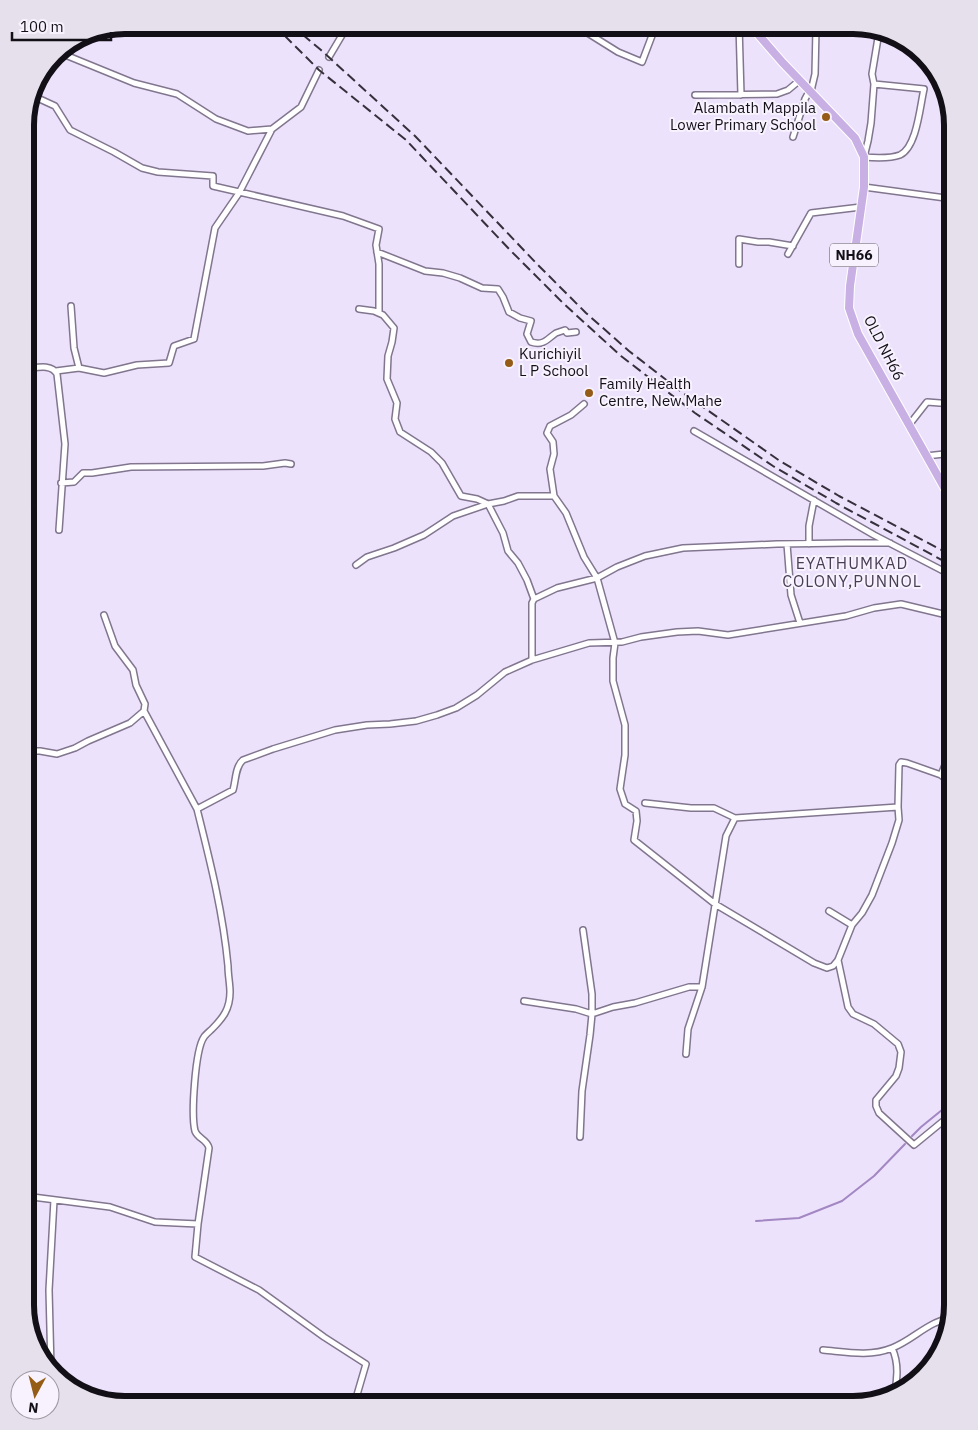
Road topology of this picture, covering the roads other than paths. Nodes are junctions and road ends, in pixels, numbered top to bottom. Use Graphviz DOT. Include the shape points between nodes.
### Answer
graph roads {
  1 [pos="343,34"];
  2 [pos="589,34"];
  3 [pos="653,34"];
  4 [pos="739,34"];
  5 [pos="758,34"];
  6 [pos="816,34"];
  7 [pos="878,38"];
  8 [pos="66,55"];
  9 [pos="329,57"];
  10 [pos="319,70"];
  11 [pos="800,80"];
  12 [pos="874,84"];
  13 [pos="810,91"];
  14 [pos="695,95"];
  15 [pos="741,95"];
  16 [pos="38,99"];
  17 [pos="272,129"];
  18 [pos="793,137"];
  19 [pos="864,157"];
  20 [pos="864,187"];
  21 [pos="239,193"];
  22 [pos="944,198"];
  23 [pos="861,207"];
  24 [pos="793,246"];
  25 [pos="377,252"];
  26 [pos="788,254"];
  27 [pos="739,264"];
  28 [pos="71,306"];
  29 [pos="359,309"];
  30 [pos="379,313"];
  31 [pos="576,332"];
  32 [pos="34,368"];
  33 [pos="79,368"];
  34 [pos="56,371"];
  35 [pos="944,403"];
  36 [pos="584,404"];
  37 [pos="909,425"];
  38 [pos="694,431"];
  39 [pos="944,454"];
  40 [pos="926,456"];
  41 [pos="291,464"];
  42 [pos="61,483"];
  43 [pos="944,487"];
  44 [pos="554,496"];
  45 [pos="814,500"];
  46 [pos="488,504"];
  47 [pos="59,530"];
  48 [pos="890,543"];
  49 [pos="788,544"];
  50 [pos="809,544"];
  51 [pos="356,565"];
  52 [pos="944,571"];
  53 [pos="597,578"];
  54 [pos="534,599"];
  55 [pos="944,613"];
  56 [pos="104,615"];
  57 [pos="800,623"];
  58 [pos="614,643"];
  59 [pos="532,660"];
  60 [pos="144,711"];
  61 [pos="34,751"];
  62 [pos="944,768"];
  63 [pos="941,775"];
  64 [pos="944,778"];
  65 [pos="645,803"];
  66 [pos="898,807"];
  67 [pos="197,809"];
  68 [pos="736,818"];
  69 [pos="715,904"];
  70 [pos="830,911"];
  71 [pos="852,925"];
  72 [pos="583,930"];
  73 [pos="838,960"];
  74 [pos="702,987"];
  75 [pos="524,1001"];
  76 [pos="592,1014"];
  77 [pos="686,1054"];
  78 [pos="944,1120"];
  79 [pos="580,1137"];
  80 [pos="34,1197"];
  81 [pos="54,1200"];
  82 [pos="198,1224"];
  83 [pos="943,1320"];
  84 [pos="892,1348"];
  85 [pos="823,1350"];
  86 [pos="51,1358"];
  87 [pos="895,1386"];
  88 [pos="357,1396"];
  1 -- 9 [label="street"];
  2 -- 3 [label="street" via="642,62"];
  4 -- 15 [label="street"];
  5 -- 11 [label="main road, OLD NH66 / NH66"];
  6 -- 13 [label="street" via="815,74"];
  7 -- 12 [label="street" via="872,74"];
  8 -- 17 [label="street" via="134,83 177,94 216,119 248,131"];
  10 -- 17 [label="street" via="301,107"];
  11 -- 13 [label="main road, OLD NH66 / NH66"];
  11 -- 15 [label="street" via="778,94"];
  12 -- 19 [label="street"];
  12 -- 19 [label="street" via="924,89 908,148 892,157"];
  13 -- 18 [label="street"];
  13 -- 19 [label="main road, OLD NH66 / NH66" via="855,138"];
  14 -- 15 [label="street"];
  16 -- 21 [label="street" via="55,106 70,130 142,168 213,176 212,186"];
  17 -- 21 [label="street"];
  19 -- 20 [label="main road, OLD NH66 / NH66"];
  20 -- 22 [label="street"];
  20 -- 23 [label="main road, OLD NH66 / NH66"];
  21 -- 25 [label="street" via="343,216 379,229"];
  21 -- 33 [label="street" via="215,228 194,338 174,346 169,363 137,365 104,373"];
  23 -- 24 [label="street" via="811,213"];
  23 -- 37 [label="main road, OLD NH66 / NH66" via="849,308 858,334"];
  24 -- 26 [label="street"];
  24 -- 27 [label="street" via="739,239"];
  25 -- 30 [label="street"];
  25 -- 31 [label="street" via="424,271 443,273 482,288 498,289 509,312 531,321 527,334 530,342 542,343 564,330 567,334"];
  28 -- 33 [label="street"];
  29 -- 30 [label="street"];
  30 -- 46 [label="street" via="394,328 387,379 397,403 395,420 400,432 442,463 461,496"];
  32 -- 34 [label="street" via="48,367"];
  33 -- 34 [label="street"];
  34 -- 42 [label="street" via="65,444"];
  35 -- 37 [label="street" via="928,402"];
  36 -- 44 [label="street" via="550,426 547,433 553,442 550,469"];
  37 -- 40 [label="main road, OLD NH66 / NH66"];
  38 -- 45 [label="street"];
  39 -- 40 [label="street"];
  40 -- 43 [label="main road, OLD NH66 / NH66"];
  41 -- 42 [label="street" via="131,467 83,473 74,482"];
  42 -- 47 [label="street"];
  44 -- 46 [label="street" via="518,496"];
  44 -- 53 [label="street" via="566,513 584,557"];
  45 -- 48 [label="street"];
  45 -- 50 [label="street"];
  46 -- 51 [label="street" via="453,516 424,535 367,556"];
  46 -- 54 [label="street"];
  48 -- 50 [label="street"];
  48 -- 52 [label="street"];
  49 -- 50 [label="street"];
  49 -- 53 [label="street" via="683,548 645,556"];
  49 -- 57 [label="street" via="791,595"];
  53 -- 54 [label="street" via="556,588"];
  53 -- 58 [label="street"];
  54 -- 59 [label="street"];
  55 -- 57 [label="street" via="901,604"];
  56 -- 60 [label="street" via="115,646 133,670 145,704"];
  57 -- 58 [label="street" via="728,635 677,632"];
  58 -- 59 [label="street" via="589,643"];
  58 -- 69 [label="street" via="614,681 625,725 620,790 625,804 636,811 634,840"];
  59 -- 67 [label="street" via="505,672 456,708 437,715 416,721 335,730 243,760 237,768 233,790"];
  60 -- 61 [label="street" via="130,723 75,748 57,754"];
  60 -- 67 [label="street"];
  62 -- 63 [label="street"];
  63 -- 64 [label="street"];
  63 -- 66 [label="street" via="901,762"];
  65 -- 68 [label="street" via="714,808"];
  66 -- 68 [label="street"];
  66 -- 71 [label="street" via="899,820 881,873 862,913"];
  67 -- 82 [label="street" via="225,932 230,993 223,1019 204,1037 199,1053 193,1106 195,1128 196,1134 209,1148"];
  68 -- 69 [label="street" via="726,836"];
  69 -- 73 [label="street" via="814,963 827,968"];
  69 -- 74 [label="street"];
  70 -- 71 [label="street"];
  71 -- 73 [label="street"];
  72 -- 76 [label="street"];
  73 -- 78 [label="street" via="848,1007 853,1014 874,1024 898,1044 901,1052 896,1076 876,1100 879,1113 914,1145"];
  74 -- 76 [label="street"];
  74 -- 77 [label="street" via="688,1029"];
  75 -- 76 [label="street"];
  76 -- 79 [label="street"];
  80 -- 81 [label="street"];
  81 -- 82 [label="street" via="110,1207 155,1222"];
  81 -- 86 [label="street" via="49,1290"];
  82 -- 88 [label="street" via="195,1257 259,1290 366,1364"];
  83 -- 84 [label="street"];
  84 -- 85 [label="street" via="862,1353"];
  84 -- 87 [label="street" via="897,1363"];
}
